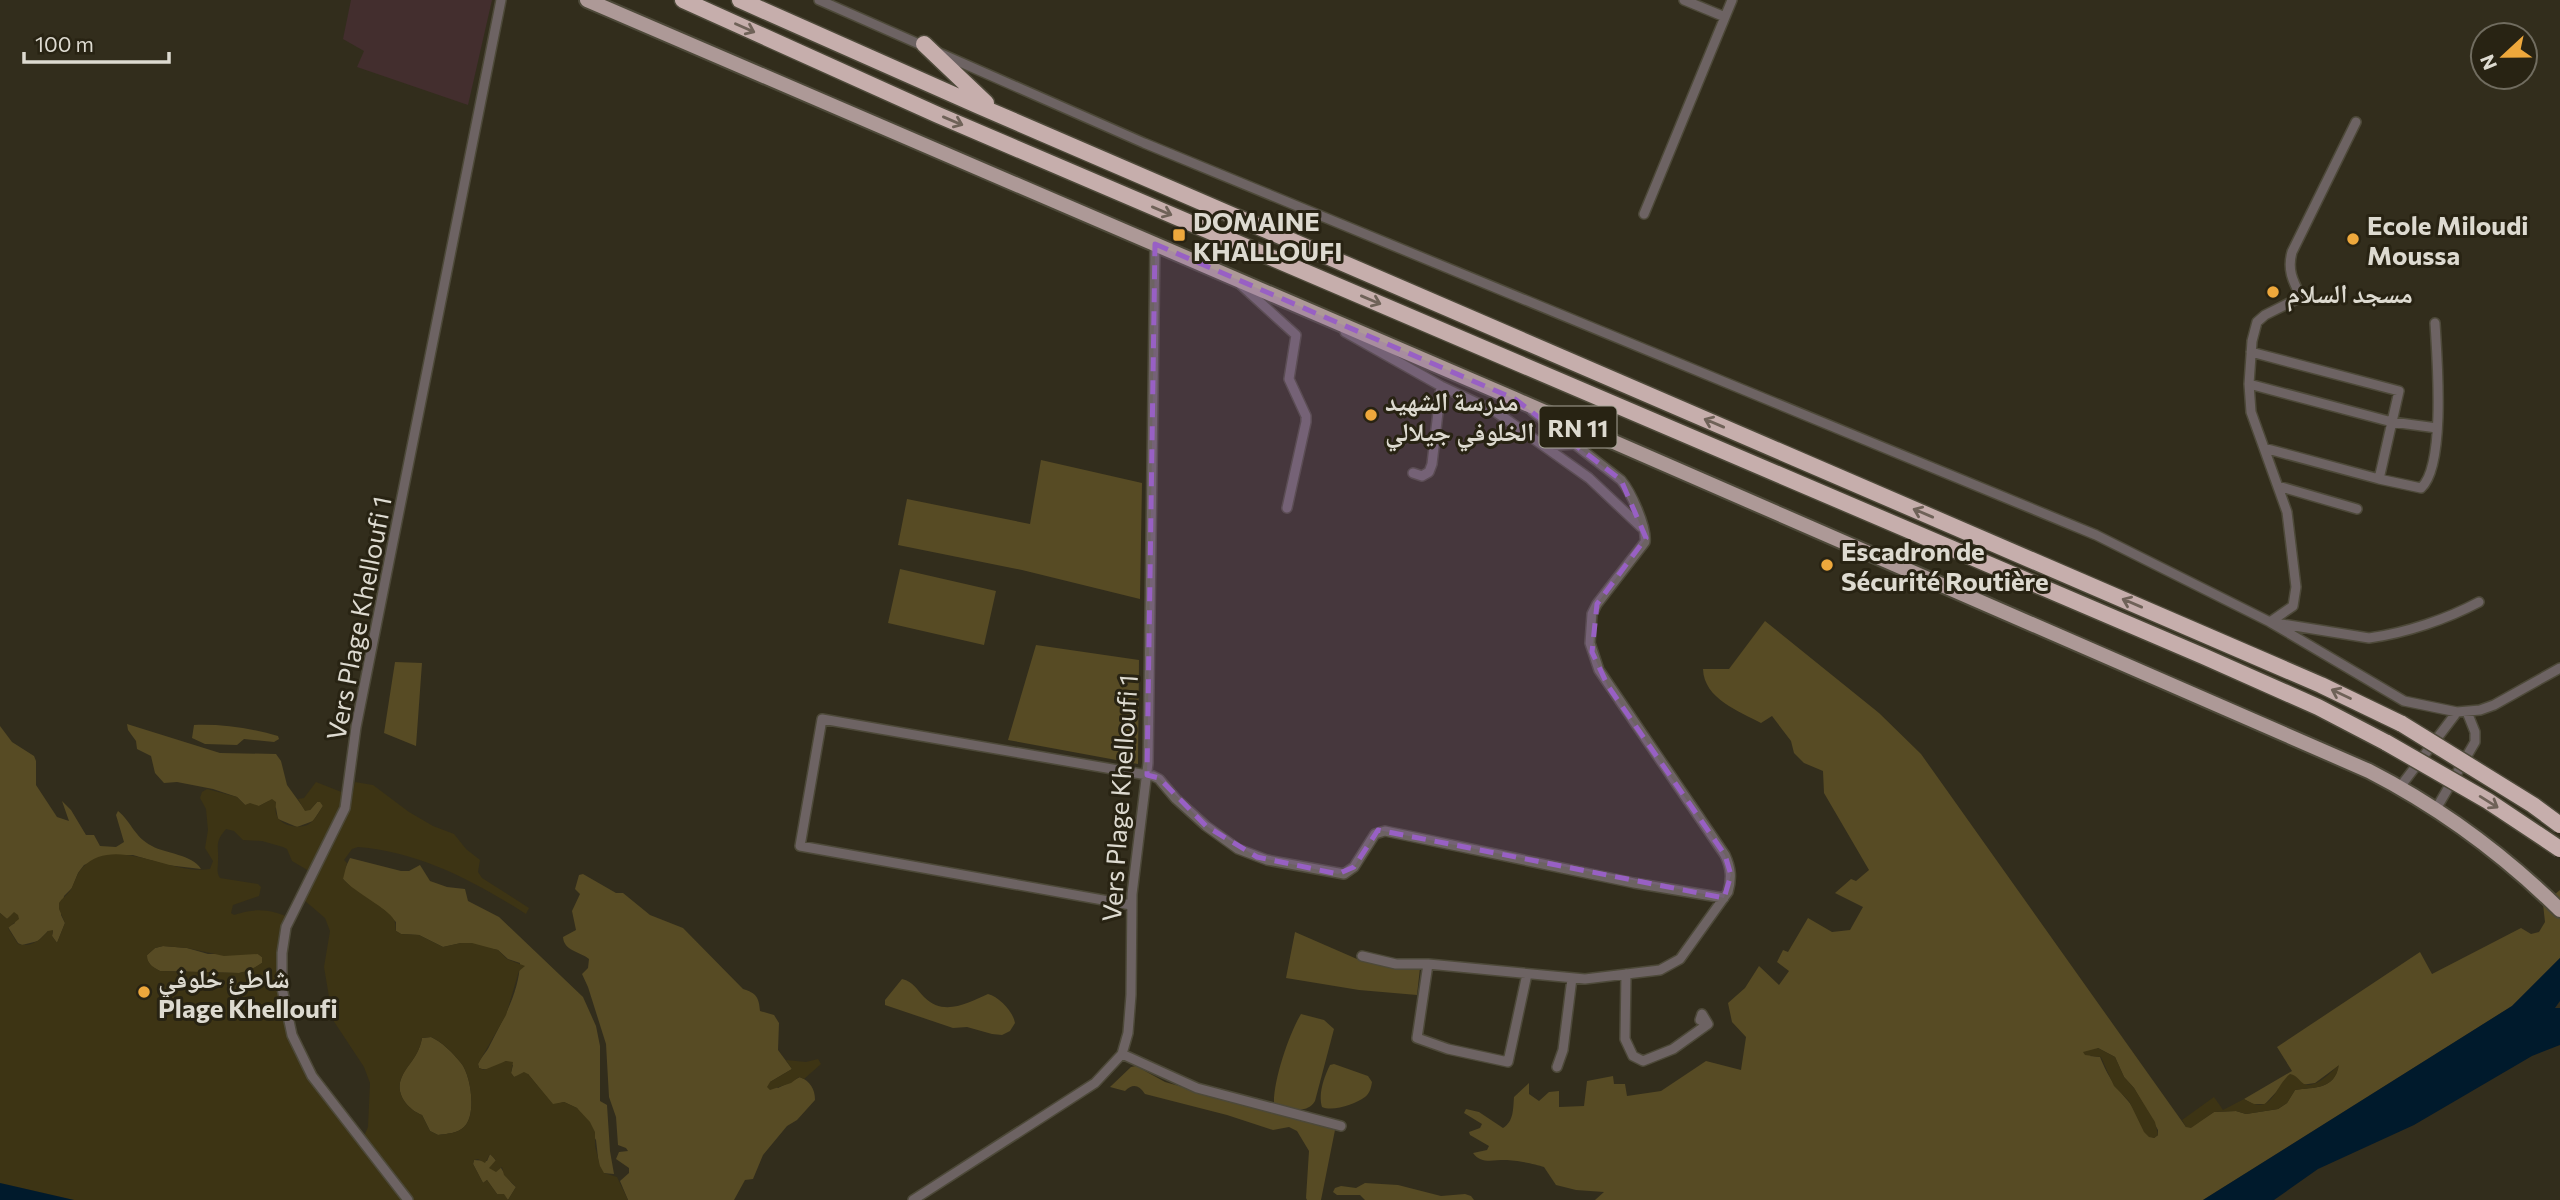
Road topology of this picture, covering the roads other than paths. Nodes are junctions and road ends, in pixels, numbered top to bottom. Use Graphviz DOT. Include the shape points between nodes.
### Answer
graph roads {
  1 [pos="501,0"];
  2 [pos="587,0"];
  3 [pos="683,0"];
  4 [pos="743,0"];
  5 [pos="819,0"];
  6 [pos="1684,0"];
  7 [pos="1732,0"];
  8 [pos="1725,18"];
  9 [pos="924,44"];
  10 [pos="998,114"];
  11 [pos="2356,122"];
  12 [pos="1644,214"];
  13 [pos="1155,244"];
  14 [pos="1235,279"];
  15 [pos="1306,311"];
  16 [pos="2435,323"];
  17 [pos="2251,352"];
  18 [pos="2249,384"];
  19 [pos="1441,386"];
  20 [pos="1515,399"];
  21 [pos="2392,422"];
  22 [pos="2437,428"];
  23 [pos="1576,443"];
  24 [pos="1544,446"];
  25 [pos="2264,448"];
  26 [pos="1413,473"];
  27 [pos="2379,479"];
  28 [pos="2278,486"];
  29 [pos="1287,508"];
  30 [pos="2357,509"];
  31 [pos="1645,530"];
  32 [pos="2480,602"];
  33 [pos="2270,622"];
  34 [pos="2560,668"];
  35 [pos="2462,712"];
  36 [pos="1147,775"];
  37 [pos="2400,787"];
  38 [pos="2437,809"];
  39 [pos="2560,825"];
  40 [pos="2560,849"];
  41 [pos="1724,898"];
  42 [pos="1131,905"];
  43 [pos="2560,910"];
  44 [pos="1363,956"];
  45 [pos="1428,964"];
  46 [pos="1527,974"];
  47 [pos="1626,974"];
  48 [pos="1572,978"];
  49 [pos="1700,1020"];
  50 [pos="1122,1054"];
  51 [pos="1557,1067"];
  52 [pos="1341,1126"];
  53 [pos="408,1200"];
  54 [pos="913,1200"];
  1 -- 53 [label="street, Vers Plage Khelloufi 1" via="356,727 348,798 289,918 282,953 284,1000 304,1062"];
  2 -- 13 [label="main road, RN 11"];
  3 -- 40 [label="highway, one-way, bridge" via="963,126 2190,650 2388,743"];
  4 -- 10 [label="highway"];
  5 -- 9 [label="street"];
  6 -- 8 [label="street"];
  7 -- 8 [label="street"];
  8 -- 12 [label="street"];
  9 -- 10 [label="highway"];
  9 -- 33 [label="street" via="1157,148 2096,534"];
  39 -- 10 [label="highway, one-way, bridge" via="2402,724 2321,685"];
  11 -- 17 [label="street" via="2292,252 2291,276 2301,298 2257,322"];
  13 -- 14 [label="main road, RN 11"];
  13 -- 36 [label="street, Vers Plage Khelloufi 1"];
  14 -- 15 [label="main road, RN 11"];
  14 -- 29 [label="street" via="1296,335 1289,379 1306,422"];
  15 -- 19 [label="street"];
  15 -- 20 [label="main road, RN 11"];
  16 -- 22 [label="street"];
  17 -- 18 [label="street"];
  17 -- 21 [label="street" via="2399,391"];
  18 -- 21 [label="street"];
  18 -- 25 [label="street" via="2251,412"];
  19 -- 24 [label="street" via="1496,412"];
  19 -- 26 [label="street" via="1432,464 1422,476"];
  20 -- 23 [label="street"];
  20 -- 37 [label="main road, RN 11"];
  21 -- 22 [label="street"];
  21 -- 27 [label="street"];
  22 -- 27 [label="street" via="2426,484 2421,488"];
  23 -- 24 [label="street"];
  23 -- 31 [label="street" via="1623,483"];
  24 -- 31 [label="street" via="1589,478"];
  25 -- 27 [label="street"];
  25 -- 28 [label="street"];
  28 -- 30 [label="street"];
  28 -- 33 [label="street" via="2287,512 2296,587 2293,606"];
  31 -- 41 [label="street" via="1645,542 1592,614 1590,643 1608,686 1725,855 1731,874"];
  32 -- 33 [label="street" via="2430,622 2369,638"];
  33 -- 35 [label="street" via="2404,701"];
  34 -- 35 [label="street" via="2494,705"];
  35 -- 37 [label="street"];
  35 -- 38 [label="street" via="2475,732 2475,742"];
  36 -- 41 [label="street" via="1159,779 1229,844 1267,860 1344,874 1354,867 1375,834 1385,831"];
  36 -- 42 [label="street, Vers Plage Khelloufi 1"];
  36 -- 42 [label="street" via="822,719 800,846"];
  37 -- 38 [label="main road, RN 11"];
  38 -- 43 [label="main road, RN 11" via="2478,837"];
  41 -- 47 [label="street" via="1674,964"];
  42 -- 50 [label="street, Vers Plage Khelloufi 1" via="1131,1016"];
  44 -- 45 [label="street" via="1396,964"];
  45 -- 46 [label="street"];
  45 -- 46 [label="street" via="1417,1038 1508,1062"];
  46 -- 48 [label="street"];
  47 -- 48 [label="street"];
  47 -- 49 [label="street" via="1625,1039 1633,1056 1643,1061 1673,1049 1709,1024 1702,1014"];
  48 -- 51 [label="street"];
  50 -- 52 [label="street" via="1198,1088"];
  50 -- 54 [label="street, Vers Plage Khelloufi 1" via="1085,1090"];
}
